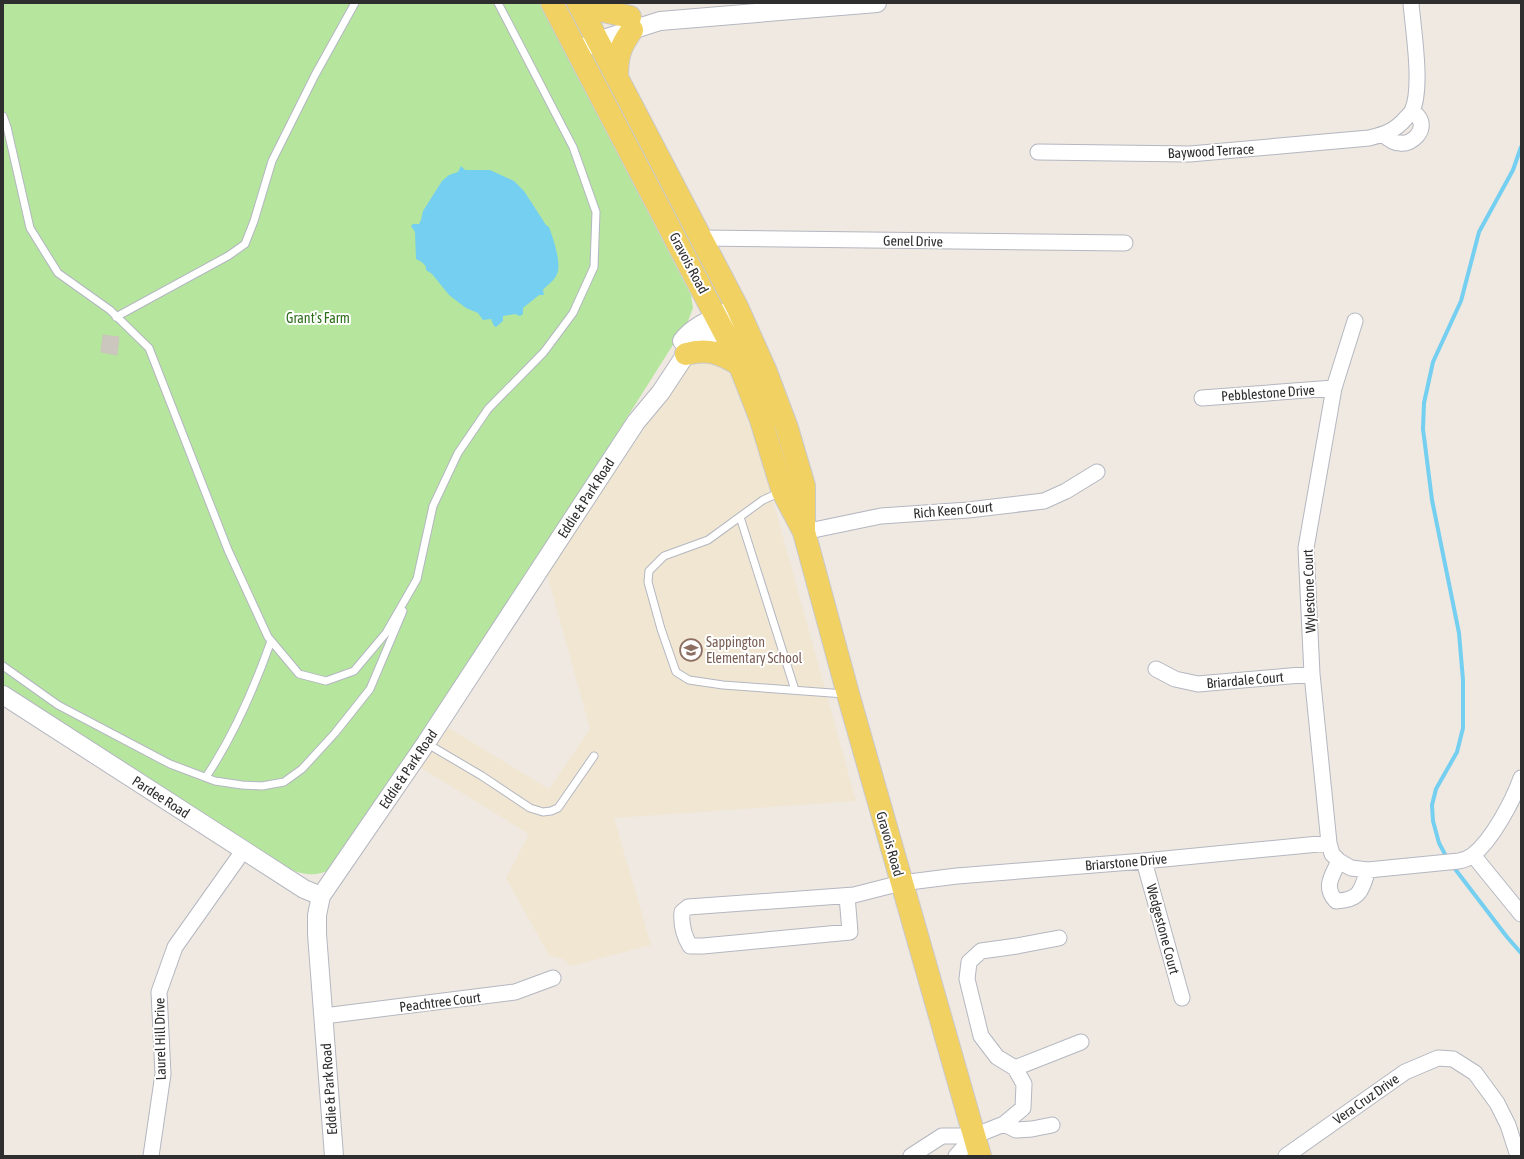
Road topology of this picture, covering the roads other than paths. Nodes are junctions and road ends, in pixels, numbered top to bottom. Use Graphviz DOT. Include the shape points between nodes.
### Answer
graph roads {
  1 [pos="355,3"];
  2 [pos="498,3"];
  3 [pos="552,3"];
  4 [pos="578,3"];
  5 [pos="586,3"];
  6 [pos="878,3"];
  7 [pos="1412,3"];
  8 [pos="631,24"];
  9 [pos="595,36"];
  10 [pos="575,46"];
  11 [pos="617,78"];
  12 [pos="1412,111"];
  13 [pos="3,116"];
  14 [pos="1383,134"];
  15 [pos="1038,152"];
  16 [pos="701,238"];
  17 [pos="1124,243"];
  18 [pos="740,313"];
  19 [pos="116,317"];
  20 [pos="1356,321"];
  21 [pos="720,323"];
  22 [pos="686,354"];
  23 [pos="740,365"];
  24 [pos="1334,388"];
  25 [pos="1202,398"];
  26 [pos="636,422"];
  27 [pos="1097,472"];
  28 [pos="783,492"];
  29 [pos="740,517"];
  30 [pos="804,532"];
  31 [pos="417,579"];
  32 [pos="271,641"];
  33 [pos="3,666"];
  34 [pos="1156,670"];
  35 [pos="1312,674"];
  36 [pos="795,690"];
  37 [pos="848,694"];
  38 [pos="3,695"];
  39 [pos="426,743"];
  40 [pos="594,756"];
  41 [pos="206,777"];
  42 [pos="1521,778"];
  43 [pos="1329,842"];
  44 [pos="244,851"];
  45 [pos="1473,855"];
  46 [pos="1144,861"];
  47 [pos="1339,861"];
  48 [pos="1368,870"];
  49 [pos="901,883"];
  50 [pos="321,896"];
  51 [pos="846,896"];
  52 [pos="1521,914"];
  53 [pos="1059,938"];
  54 [pos="553,978"];
  55 [pos="1182,998"];
  56 [pos="324,1016"];
  57 [pos="1081,1042"];
  58 [pos="1016,1068"];
  59 [pos="1004,1124"];
  60 [pos="1052,1125"];
  61 [pos="977,1146"];
  62 [pos="151,1156"];
  63 [pos="334,1156"];
  64 [pos="912,1156"];
  65 [pos="956,1156"];
  66 [pos="1286,1156"];
  67 [pos="1518,1156"];
  1 -- 19 [label="lane" via="272,161 245,244 228,256"];
  2 -- 31 [label="lane" via="573,147 596,212 594,267 573,313 544,352 488,409 458,453 433,506"];
  3 -- 10 [label="main road, Gravois Road"];
  4 -- 9 [label="main road, Gravois Road"];
  5 -- 8 [label="main road"];
  6 -- 8 [label="street"];
  7 -- 12 [label="street" via="1417,76"];
  8 -- 9 [label="street"];
  8 -- 11 [label="main road" via="618,54"];
  9 -- 10 [label="street"];
  9 -- 11 [label="main road, Gravois Road"];
  10 -- 21 [label="main road, Gravois Road"];
  11 -- 16 [label="main road, Gravois Road"];
  12 -- 14 [label="street, Baywood Terrace" via="1402,123 1389,133"];
  12 -- 14 [label="street" via="1419,117 1422,126 1417,137 1408,143 1400,144"];
  13 -- 19 [label="lane" via="30,228 58,273"];
  14 -- 15 [label="street, Baywood Terrace" via="1369,138 1190,154"];
  16 -- 17 [label="street, Genel Drive"];
  16 -- 18 [label="main road, Gravois Road"];
  18 -- 21 [label="street, Eddie & Park Road"];
  18 -- 30 [label="main road, Gravois Road" via="776,397 804,486"];
  19 -- 32 [label="lane" via="149,348 228,550"];
  20 -- 24 [label="street, Wylestone Court"];
  21 -- 22 [label="street, Eddie & Park Road"];
  21 -- 23 [label="main road, Gravois Road"];
  21 -- 26 [label="street, Eddie & Park Road" via="701,324 686,336 650,388"];
  22 -- 23 [label="main road" via="707,350 728,357"];
  22 -- 26 [label="street, Eddie & Park Road" via="661,392"];
  23 -- 28 [label="main road, Gravois Road" via="761,420"];
  24 -- 25 [label="street, Pebblestone Drive"];
  24 -- 35 [label="street, Wylestone Court" via="1306,548"];
  26 -- 39 [label="street, Eddie & Park Road"];
  27 -- 30 [label="street, Rich Keen Court" via="1066,492 1044,501 881,516"];
  28 -- 29 [label="lane" via="763,500"];
  28 -- 30 [label="main road, Gravois Road"];
  29 -- 36 [label="lane"];
  29 -- 36 [label="lane" via="708,540 664,556 649,571 648,582 661,629 676,672 689,680"];
  30 -- 37 [label="main road, Gravois Road"];
  31 -- 32 [label="lane" via="386,633 354,671 326,681 299,674"];
  31 -- 41 [label="lane" via="370,689 302,769 284,782 262,786 215,781"];
  32 -- 41 [label="lane" via="241,715"];
  33 -- 41 [label="lane" via="65,708 170,764"];
  34 -- 35 [label="street, Briardale Court" via="1175,679 1198,684"];
  35 -- 43 [label="street, Wylestone Court"];
  36 -- 37 [label="lane"];
  37 -- 49 [label="main road, Gravois Road"];
  38 -- 44 [label="street, Pardee Road"];
  39 -- 40 [label="lane" via="530,808 543,812 558,808"];
  39 -- 50 [label="street, Eddie & Park Road"];
  42 -- 45 [label="street" via="1503,816"];
  43 -- 46 [label="street, Briarstone Drive"];
  43 -- 47 [label="street" via="1332,854"];
  44 -- 50 [label="street, Pardee Road" via="304,889"];
  44 -- 62 [label="street, Laurel Hill Drive" via="175,947 159,992 163,1074"];
  45 -- 48 [label="street" via="1459,861"];
  45 -- 52 [label="street"];
  46 -- 49 [label="street, Briarstone Drive"];
  46 -- 55 [label="street, Wedgestone Court"];
  47 -- 48 [label="street" via="1351,868"];
  47 -- 48 [label="street" via="1329,883 1330,895 1336,901 1357,896"];
  49 -- 51 [label="street, Briarstone Drive"];
  49 -- 61 [label="main road, Gravois Road"];
  50 -- 56 [label="street, Eddie & Park Road" via="317,915"];
  51 -- 51 [label="street, Briarstone Drive" via="850,932 703,946 690,946 686,939 682,912 688,907"];
  53 -- 58 [label="street" via="981,951 969,962 966,979 981,1036 997,1058"];
  54 -- 56 [label="street, Peachtree Court" via="515,992"];
  56 -- 63 [label="street, Eddie & Park Road"];
  57 -- 58 [label="street"];
  58 -- 59 [label="street" via="1024,1084 1023,1108"];
  59 -- 60 [label="street" via="1016,1130"];
  59 -- 61 [label="street"];
  61 -- 64 [label="street" via="942,1136"];
  61 -- 65 [label="street"];
  66 -- 67 [label="street, Vera Cruz Drive" via="1405,1072 1438,1058 1453,1059 1475,1072 1497,1103 1508,1125"];
}
